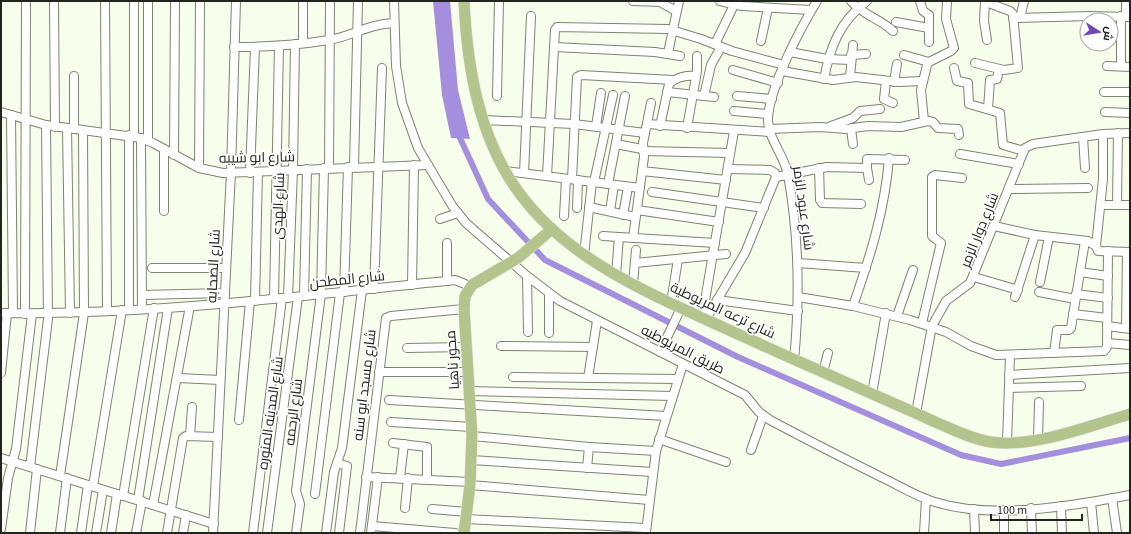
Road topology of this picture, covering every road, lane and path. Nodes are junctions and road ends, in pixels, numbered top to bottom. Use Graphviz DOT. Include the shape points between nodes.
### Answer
graph roads {
  1 [pos="26,1"];
  2 [pos="54,1"];
  3 [pos="105,1"];
  4 [pos="134,1"];
  5 [pos="148,1"];
  6 [pos="175,1"];
  7 [pos="200,1"];
  8 [pos="236,1"];
  9 [pos="303,1"];
  10 [pos="330,1"];
  11 [pos="358,1"];
  12 [pos="394,1"];
  13 [pos="464,1"];
  14 [pos="499,1"];
  15 [pos="633,1"];
  16 [pos="679,1"];
  17 [pos="720,1"];
  18 [pos="816,1"];
  19 [pos="851,1"];
  20 [pos="868,1"];
  21 [pos="920,1"];
  22 [pos="947,1"];
  23 [pos="1024,1"];
  24 [pos="1126,1"];
  25 [pos="986,2"];
  26 [pos="735,3"];
  27 [pos="768,8"];
  28 [pos="858,9"];
  29 [pos="811,10"];
  30 [pos="676,11"];
  31 [pos="531,16"];
  32 [pos="1126,17"];
  33 [pos="1017,18"];
  34 [pos="896,22"];
  35 [pos="394,23"];
  36 [pos="929,28"];
  37 [pos="672,30"];
  38 [pos="357,31"];
  39 [pos="893,31"];
  40 [pos="329,40"];
  41 [pos="761,40"];
  42 [pos="987,40"];
  43 [pos="928,42"];
  44 [pos="299,44"];
  45 [pos="853,45"];
  46 [pos="279,46"];
  47 [pos="718,46"];
  48 [pos="234,47"];
  49 [pos="254,47"];
  50 [pos="554,47"];
  51 [pos="790,52"];
  52 [pos="668,53"];
  53 [pos="866,54"];
  54 [pos="904,55"];
  55 [pos="680,56"];
  56 [pos="697,56"];
  57 [pos="851,57"];
  58 [pos="827,59"];
  59 [pos="929,62"];
  60 [pos="975,63"];
  61 [pos="897,64"];
  62 [pos="1107,66"];
  63 [pos="1121,66"];
  64 [pos="1130,67"];
  65 [pos="382,68"];
  66 [pos="783,68"];
  67 [pos="954,68"];
  68 [pos="999,69"];
  69 [pos="733,70"];
  70 [pos="74,76"];
  71 [pos="696,76"];
  72 [pos="850,77"];
  73 [pos="824,78"];
  74 [pos="673,80"];
  75 [pos="890,81"];
  76 [pos="922,81"];
  77 [pos="778,83"];
  78 [pos="667,92"];
  79 [pos="1104,92"];
  80 [pos="1130,92"];
  81 [pos="601,93"];
  82 [pos="613,95"];
  83 [pos="693,95"];
  84 [pos="497,96"];
  85 [pos="625,96"];
  86 [pos="704,96"];
  87 [pos="737,96"];
  88 [pos="714,97"];
  89 [pos="772,100"];
  90 [pos="651,103"];
  91 [pos="893,103"];
  92 [pos="880,109"];
  93 [pos="988,109"];
  94 [pos="734,111"];
  95 [pos="1,112"];
  96 [pos="1105,112"];
  97 [pos="1130,113"];
  98 [pos="768,114"];
  99 [pos="11,115"];
  100 [pos="26,120"];
  101 [pos="483,120"];
  102 [pos="526,121"];
  103 [pos="924,121"];
  104 [pos="550,123"];
  105 [pos="574,124"];
  106 [pos="46,125"];
  107 [pos="596,126"];
  108 [pos="660,126"];
  109 [pos="55,127"];
  110 [pos="828,127"];
  111 [pos="606,128"];
  112 [pos="686,128"];
  113 [pos="70,129"];
  114 [pos="618,129"];
  115 [pos="646,129"];
  116 [pos="851,129"];
  117 [pos="83,130"];
  118 [pos="734,131"];
  119 [pos="770,131"];
  120 [pos="106,133"];
  121 [pos="1118,133"];
  122 [pos="1130,133"];
  123 [pos="1103,134"];
  124 [pos="959,135"];
  125 [pos="138,137"];
  126 [pos="1083,138"];
  127 [pos="616,144"];
  128 [pos="853,144"];
  129 [pos="164,149"];
  130 [pos="643,150"];
  131 [pos="1024,151"];
  132 [pos="730,153"];
  133 [pos="960,154"];
  134 [pos="174,155"];
  135 [pos="889,158"];
  136 [pos="905,160"];
  137 [pos="1019,164"];
  138 [pos="414,165"];
  139 [pos="428,165"];
  140 [pos="351,167"];
  141 [pos="378,167"];
  142 [pos="199,168"];
  143 [pos="327,168"];
  144 [pos="819,168"];
  145 [pos="866,168"];
  146 [pos="1085,168"];
  147 [pos="307,169"];
  148 [pos="728,169"];
  149 [pos="293,170"];
  150 [pos="278,171"];
  151 [pos="506,171"];
  152 [pos="642,171"];
  153 [pos="231,172"];
  154 [pos="254,172"];
  155 [pos="524,173"];
  156 [pos="788,174"];
  157 [pos="547,176"];
  158 [pos="776,177"];
  159 [pos="962,178"];
  160 [pos="572,179"];
  161 [pos="726,180"];
  162 [pos="869,180"];
  163 [pos="593,182"];
  164 [pos="611,184"];
  165 [pos="628,187"];
  166 [pos="640,188"];
  167 [pos="1088,188"];
  168 [pos="1009,189"];
  169 [pos="652,192"];
  170 [pos="722,202"];
  171 [pos="860,204"];
  172 [pos="1117,204"];
  173 [pos="1101,205"];
  174 [pos="1130,205"];
  175 [pos="589,206"];
  176 [pos="577,208"];
  177 [pos="764,208"];
  178 [pos="610,211"];
  179 [pos="164,212"];
  180 [pos="458,213"];
  181 [pos="623,214"];
  182 [pos="636,214"];
  183 [pos="564,216"];
  184 [pos="440,219"];
  185 [pos="719,222"];
  186 [pos="994,226"];
  187 [pos="549,231"];
  188 [pos="1035,235"];
  189 [pos="603,236"];
  190 [pos="619,237"];
  191 [pos="1049,237"];
  192 [pos="632,238"];
  193 [pos="1085,241"];
  194 [pos="447,243"];
  195 [pos="715,243"];
  196 [pos="1096,246"];
  197 [pos="636,250"];
  198 [pos="1108,251"];
  199 [pos="1129,252"];
  200 [pos="726,254"];
  201 [pos="584,255"];
  202 [pos="713,256"];
  203 [pos="678,259"];
  204 [pos="511,263"];
  205 [pos="635,263"];
  206 [pos="798,263"];
  207 [pos="152,268"];
  208 [pos="226,268"];
  209 [pos="866,268"];
  210 [pos="913,270"];
  211 [pos="1080,272"];
  212 [pos="616,275"];
  213 [pos="527,276"];
  214 [pos="1108,276"];
  215 [pos="974,277"];
  216 [pos="447,281"];
  217 [pos="1040,282"];
  218 [pos="633,284"];
  219 [pos="412,285"];
  220 [pos="1128,285"];
  221 [pos="374,289"];
  222 [pos="469,289"];
  223 [pos="362,290"];
  224 [pos="342,292"];
  225 [pos="1039,292"];
  226 [pos="225,293"];
  227 [pos="321,294"];
  228 [pos="549,294"];
  229 [pos="142,295"];
  230 [pos="301,296"];
  231 [pos="798,297"];
  232 [pos="1076,297"];
  233 [pos="281,298"];
  234 [pos="1108,298"];
  235 [pos="717,300"];
  236 [pos="252,301"];
  237 [pos="224,304"];
  238 [pos="190,306"];
  239 [pos="853,306"];
  240 [pos="154,308"];
  241 [pos="168,308"];
  242 [pos="676,308"];
  243 [pos="142,309"];
  244 [pos="464,309"];
  245 [pos="125,310"];
  246 [pos="798,310"];
  247 [pos="107,312"];
  248 [pos="7,313"];
  249 [pos="70,313"];
  250 [pos="84,313"];
  251 [pos="886,313"];
  252 [pos="29,314"];
  253 [pos="48,314"];
  254 [pos="1073,314"];
  255 [pos="897,316"];
  256 [pos="704,318"];
  257 [pos="597,321"];
  258 [pos="1107,322"];
  259 [pos="922,323"];
  260 [pos="932,326"];
  261 [pos="1128,328"];
  262 [pos="528,332"];
  263 [pos="549,333"];
  264 [pos="1130,345"];
  265 [pos="501,346"];
  266 [pos="1107,346"];
  267 [pos="466,347"];
  268 [pos="593,347"];
  269 [pos="406,348"];
  270 [pos="660,352"];
  271 [pos="828,353"];
  272 [pos="1054,353"];
  273 [pos="1010,355"];
  274 [pos="794,360"];
  275 [pos="683,364"];
  276 [pos="1130,368"];
  277 [pos="379,372"];
  278 [pos="468,372"];
  279 [pos="823,372"];
  280 [pos="1,373"];
  281 [pos="1010,375"];
  282 [pos="513,377"];
  283 [pos="178,378"];
  284 [pos="588,378"];
  285 [pos="678,379"];
  286 [pos="220,380"];
  287 [pos="1081,386"];
  288 [pos="1009,388"];
  289 [pos="470,391"];
  290 [pos="872,394"];
  291 [pos="672,396"];
  292 [pos="390,400"];
  293 [pos="1039,402"];
  294 [pos="471,406"];
  295 [pos="192,407"];
  296 [pos="916,413"];
  297 [pos="1130,414"];
  298 [pos="666,416"];
  299 [pos="764,416"];
  300 [pos="239,420"];
  301 [pos="391,422"];
  302 [pos="472,432"];
  303 [pos="187,437"];
  304 [pos="218,437"];
  305 [pos="659,439"];
  306 [pos="1038,439"];
  307 [pos="393,443"];
  308 [pos="1007,443"];
  309 [pos="404,444"];
  310 [pos="589,447"];
  311 [pos="751,450"];
  312 [pos="656,451"];
  313 [pos="1,458"];
  314 [pos="472,460"];
  315 [pos="13,462"];
  316 [pos="726,462"];
  317 [pos="337,463"];
  318 [pos="34,468"];
  319 [pos="587,468"];
  320 [pos="652,472"];
  321 [pos="64,477"];
  322 [pos="366,477"];
  323 [pos="378,478"];
  324 [pos="404,478"];
  325 [pos="427,479"];
  326 [pos="470,483"];
  327 [pos="91,486"];
  328 [pos="103,490"];
  329 [pos="315,494"];
  330 [pos="120,495"];
  331 [pos="1130,495"];
  332 [pos="1112,498"];
  333 [pos="926,499"];
  334 [pos="649,500"];
  335 [pos="140,501"];
  336 [pos="1091,502"];
  337 [pos="154,505"];
  338 [pos="1061,506"];
  339 [pos="405,508"];
  340 [pos="1031,508"];
  341 [pos="432,509"];
  342 [pos="974,509"];
  343 [pos="171,510"];
  344 [pos="1004,510"];
  345 [pos="186,515"];
  346 [pos="467,516"];
  347 [pos="214,524"];
  348 [pos="1,529"];
  349 [pos="371,530"];
  350 [pos="646,530"];
  351 [pos="30,533"];
  352 [pos="60,533"];
  353 [pos="81,533"];
  354 [pos="96,533"];
  355 [pos="111,533"];
  356 [pos="136,533"];
  357 [pos="167,533"];
  358 [pos="183,533"];
  359 [pos="213,533"];
  360 [pos="253,533"];
  361 [pos="267,533"];
  362 [pos="296,533"];
  363 [pos="326,533"];
  364 [pos="339,533"];
  365 [pos="360,533"];
  366 [pos="455,533"];
  367 [pos="464,533"];
  368 [pos="924,533"];
  369 [pos="974,533"];
  370 [pos="1004,533"];
  371 [pos="1032,533"];
  372 [pos="1062,533"];
  373 [pos="1094,533"];
  374 [pos="1117,533"];
  1 -- 100 [label="street"];
  2 -- 109 [label="street"];
  3 -- 120 [label="street"];
  4 -- 125 [label="street"];
  5 -- 125 [label="street"];
  6 -- 134 [label="street"];
  7 -- 142 [label="street"];
  8 -- 48 [label="street, شارع الصحابه"];
  9 -- 44 [label="street, شارع الهدى"];
  10 -- 40 [label="street, شارع الرحمه"];
  11 -- 38 [label="street"];
  12 -- 35 [label="street, طريق المريوطيه"];
  13 -- 101 [label="main road, شارع ترعه المريوطية" via="470,71"];
  14 -- 84 [label="street"];
  15 -- 30 [label="street" via="660,2"];
  16 -- 30 [label="street"];
  17 -- 26 [label="street"];
  18 -- 29 [label="street, شارع عبود الزمر"];
  19 -- 28 [label="street"];
  20 -- 28 [label="street"];
  21 -- 36 [label="street" via="923,11 929,15"];
  22 -- 59 [label="street" via="946,19 953,49"];
  23 -- 33 [label="street"];
  24 -- 32 [label="street"];
  25 -- 33 [label="street" via="1012,12"];
  25 -- 42 [label="street" via="984,21"];
  26 -- 27 [label="street"];
  26 -- 47 [label="street"];
  27 -- 29 [label="street"];
  27 -- 41 [label="street"];
  28 -- 39 [label="street" via="885,23"];
  28 -- 58 [label="street" via="834,40"];
  29 -- 51 [label="street, شارع عبود الزمر"];
  30 -- 37 [label="street"];
  31 -- 102 [label="street"];
  32 -- 33 [label="street"];
  32 -- 63 [label="street"];
  33 -- 68 [label="street" via="1017,70"];
  34 -- 36 [label="street"];
  35 -- 38 [label="street" via="379,23"];
  35 -- 139 [label="street, طريق المريوطيه" via="396,66 402,103 416,142"];
  36 -- 43 [label="street"];
  37 -- 47 [label="street"];
  37 -- 50 [label="street" via="556,27"];
  37 -- 52 [label="street"];
  38 -- 40 [label="street"];
  38 -- 140 [label="street"];
  40 -- 44 [label="street"];
  40 -- 143 [label="street, شارع الرحمه"];
  44 -- 46 [label="street"];
  44 -- 149 [label="street, شارع الهدى"];
  45 -- 57 [label="street"];
  46 -- 49 [label="street"];
  46 -- 150 [label="street"];
  47 -- 66 [label="street"];
  47 -- 86 [label="street"];
  48 -- 49 [label="street"];
  48 -- 153 [label="street, شارع الصحابه"];
  49 -- 154 [label="street"];
  50 -- 52 [label="street"];
  50 -- 104 [label="street"];
  51 -- 58 [label="street"];
  51 -- 66 [label="street, شارع عبود الزمر"];
  52 -- 55 [label="street"];
  53 -- 57 [label="street"];
  54 -- 59 [label="street"];
  56 -- 71 [label="street"];
  57 -- 58 [label="street"];
  57 -- 72 [label="street"];
  58 -- 73 [label="street"];
  59 -- 76 [label="street"];
  60 -- 68 [label="street"];
  61 -- 75 [label="street"];
  62 -- 63 [label="street"];
  63 -- 64 [label="street"];
  65 -- 141 [label="street"];
  66 -- 73 [label="street"];
  66 -- 77 [label="street, شارع عبود الزمر"];
  67 -- 93 [label="street" via="956,80 968,83 969,104"];
  68 -- 93 [label="street" via="997,78 990,81"];
  69 -- 77 [label="street"];
  70 -- 113 [label="street"];
  71 -- 74 [label="street"];
  71 -- 83 [label="street"];
  72 -- 73 [label="street" via="838,80"];
  72 -- 75 [label="street"];
  74 -- 78 [label="street"];
  74 -- 105 [label="street" via="578,76"];
  75 -- 76 [label="street"];
  75 -- 91 [label="street" via="884,99"];
  76 -- 103 [label="street"];
  77 -- 89 [label="street, شارع عبود الزمر"];
  78 -- 83 [label="street"];
  78 -- 108 [label="street"];
  79 -- 80 [label="street"];
  81 -- 107 [label="street"];
  82 -- 111 [label="street"];
  83 -- 86 [label="street"];
  83 -- 112 [label="street"];
  85 -- 114 [label="street"];
  86 -- 88 [label="street"];
  87 -- 89 [label="street"];
  89 -- 98 [label="street, شارع عبود الزمر"];
  90 -- 115 [label="street"];
  92 -- 110 [label="street" via="860,112 853,118"];
  93 -- 131 [label="street" via="1000,113 1003,145"];
  94 -- 98 [label="street"];
  95 -- 99 [label="street, شارع ابو شيبه"];
  96 -- 97 [label="street"];
  98 -- 119 [label="street, شارع عبود الزمر"];
  99 -- 100 [label="street, شارع ابو شيبه"];
  99 -- 248 [label="street"];
  100 -- 106 [label="street, شارع ابو شيبه"];
  100 -- 252 [label="street"];
  101 -- 102 [label="street"];
  101 -- 151 [label="main road, شارع ترعه المريوطية"];
  102 -- 104 [label="street"];
  102 -- 155 [label="street"];
  103 -- 116 [label="street" via="902,127 868,126"];
  103 -- 124 [label="street" via="933,122 938,128 958,129"];
  104 -- 105 [label="street"];
  104 -- 157 [label="street"];
  105 -- 107 [label="street"];
  105 -- 160 [label="street"];
  106 -- 109 [label="street, شارع ابو شيبه"];
  106 -- 253 [label="street"];
  107 -- 111 [label="street"];
  108 -- 112 [label="street"];
  108 -- 115 [label="street"];
  109 -- 113 [label="street, شارع ابو شيبه"];
  110 -- 116 [label="street"];
  110 -- 119 [label="street"];
  111 -- 114 [label="street"];
  111 -- 163 [label="street"];
  112 -- 118 [label="street"];
  113 -- 117 [label="street, شارع ابو شيبه"];
  113 -- 249 [label="street"];
  114 -- 115 [label="street"];
  114 -- 127 [label="street"];
  115 -- 130 [label="street"];
  116 -- 128 [label="street"];
  117 -- 120 [label="street, شارع ابو شيبه"];
  117 -- 250 [label="street"];
  118 -- 119 [label="street"];
  118 -- 132 [label="street"];
  119 -- 156 [label="street, شارع عبود الزمر"];
  120 -- 125 [label="street, شارع ابو شيبه"];
  120 -- 247 [label="street"];
  121 -- 122 [label="street"];
  121 -- 123 [label="street"];
  121 -- 172 [label="street"];
  123 -- 126 [label="street"];
  123 -- 173 [label="street"];
  125 -- 129 [label="street, شارع ابو شيبه"];
  125 -- 229 [label="street"];
  125 -- 245 [label="street"];
  126 -- 131 [label="street" via="1030,145"];
  126 -- 146 [label="street"];
  127 -- 130 [label="street"];
  127 -- 164 [label="street"];
  129 -- 134 [label="street, شارع ابو شيبه"];
  129 -- 179 [label="street"];
  130 -- 132 [label="street"];
  130 -- 152 [label="street"];
  131 -- 137 [label="street, شارع دوار الزمر"];
  132 -- 148 [label="street"];
  133 -- 137 [label="street"];
  134 -- 142 [label="street, شارع ابو شيبه"];
  135 -- 136 [label="street"];
  135 -- 145 [label="street" via="868,158"];
  135 -- 209 [label="street" via="884,202"];
  137 -- 168 [label="street, شارع دوار الزمر"];
  138 -- 139 [label="street, شارع ابو شيبه"];
  138 -- 141 [label="street, شارع ابو شيبه"];
  138 -- 219 [label="street"];
  139 -- 180 [label="street, طريق المريوطيه" via="440,188"];
  140 -- 141 [label="street, شارع ابو شيبه"];
  140 -- 143 [label="street, شارع ابو شيبه"];
  140 -- 224 [label="street"];
  141 -- 221 [label="street"];
  142 -- 153 [label="street, شارع ابو شيبه"];
  143 -- 147 [label="street, شارع ابو شيبه"];
  143 -- 227 [label="street, شارع الرحمه"];
  144 -- 145 [label="street"];
  144 -- 156 [label="street"];
  144 -- 171 [label="street" via="822,203"];
  145 -- 162 [label="street"];
  147 -- 149 [label="street, شارع ابو شيبه"];
  147 -- 230 [label="street, شارع المدينه المنوره"];
  148 -- 158 [label="street" via="770,170"];
  148 -- 161 [label="street"];
  149 -- 150 [label="street, شارع ابو شيبه"];
  149 -- 233 [label="street, شارع الهدى"];
  150 -- 154 [label="street, شارع ابو شيبه"];
  150 -- 233 [label="street"];
  151 -- 155 [label="street"];
  151 -- 187 [label="main road, شارع ترعه المريوطية" via="515,187"];
  152 -- 161 [label="street"];
  152 -- 166 [label="street"];
  153 -- 154 [label="street, شارع ابو شيبه"];
  153 -- 208 [label="street, شارع الصحابه"];
  154 -- 236 [label="street"];
  155 -- 157 [label="street"];
  156 -- 158 [label="street"];
  156 -- 206 [label="street, شارع عبود الزمر"];
  157 -- 160 [label="street"];
  158 -- 177 [label="street"];
  159 -- 259 [label="street" via="932,176 932,236 941,241"];
  160 -- 163 [label="street"];
  160 -- 176 [label="street"];
  160 -- 183 [label="street"];
  161 -- 170 [label="street"];
  163 -- 164 [label="street"];
  163 -- 175 [label="street"];
  164 -- 165 [label="street"];
  164 -- 178 [label="street"];
  165 -- 166 [label="street"];
  165 -- 181 [label="street"];
  166 -- 182 [label="street"];
  167 -- 168 [label="street"];
  168 -- 186 [label="street, شارع دوار الزمر"];
  169 -- 170 [label="street"];
  170 -- 177 [label="street"];
  170 -- 185 [label="street"];
  172 -- 173 [label="street"];
  172 -- 174 [label="street"];
  173 -- 196 [label="street"];
  175 -- 178 [label="street"];
  175 -- 201 [label="street"];
  177 -- 235 [label="street" via="741,260"];
  178 -- 181 [label="street"];
  180 -- 184 [label="street"];
  180 -- 204 [label="street, طريق المريوطيه"];
  181 -- 182 [label="street"];
  182 -- 185 [label="street"];
  182 -- 192 [label="street"];
  185 -- 195 [label="street"];
  186 -- 188 [label="street"];
  186 -- 215 [label="street, شارع دوار الزمر"];
  187 -- 201 [label="main road, شارع ترعه المريوطية"];
  187 -- 204 [label="main road" via="532,248"];
  188 -- 191 [label="street"];
  188 -- 215 [label="street" via="1017,294"];
  189 -- 190 [label="street"];
  190 -- 192 [label="street"];
  190 -- 212 [label="street"];
  191 -- 193 [label="street"];
  191 -- 217 [label="street"];
  192 -- 195 [label="street"];
  193 -- 196 [label="street"];
  193 -- 211 [label="street"];
  194 -- 216 [label="street"];
  195 -- 202 [label="street"];
  196 -- 198 [label="street" via="1098,251"];
  197 -- 205 [label="street"];
  198 -- 199 [label="street"];
  198 -- 214 [label="street"];
  199 -- 220 [label="street"];
  200 -- 202 [label="street"];
  201 -- 212 [label="main road, شارع ترعه المريوطية"];
  202 -- 203 [label="street"];
  202 -- 256 [label="street"];
  203 -- 205 [label="street"];
  203 -- 242 [label="street"];
  204 -- 213 [label="street, طريق المريوطيه"];
  204 -- 222 [label="main road" via="477,281"];
  205 -- 218 [label="street"];
  206 -- 209 [label="street"];
  206 -- 231 [label="street, شارع عبود الزمر"];
  207 -- 208 [label="street"];
  208 -- 226 [label="street, شارع الصحابه"];
  209 -- 239 [label="street"];
  210 -- 255 [label="street"];
  211 -- 214 [label="street"];
  211 -- 232 [label="street"];
  212 -- 218 [label="main road, شارع ترعه المريوطية"];
  213 -- 228 [label="street, طريق المريوطيه"];
  213 -- 262 [label="street"];
  214 -- 234 [label="street"];
  215 -- 260 [label="street, شارع دوار الزمر" via="968,286 946,301"];
  216 -- 219 [label="street, شارع المطحن"];
  216 -- 222 [label="street, شارع المطحن" via="462,282"];
  218 -- 242 [label="main road, شارع ترعه المريوطية"];
  219 -- 221 [label="street, شارع المطحن"];
  220 -- 261 [label="street"];
  221 -- 223 [label="street, شارع المطحن"];
  222 -- 244 [label="main road, محور ناهيا" via="465,296"];
  223 -- 224 [label="street, شارع المطحن"];
  223 -- 317 [label="street" via="342,448"];
  224 -- 227 [label="street, شارع المطحن"];
  224 -- 329 [label="street"];
  225 -- 232 [label="street"];
  226 -- 229 [label="street"];
  226 -- 237 [label="street, شارع الصحابه"];
  227 -- 230 [label="street, شارع المطحن"];
  227 -- 362 [label="street, شارع الرحمه" via="297,488 300,504"];
  228 -- 257 [label="street, طريق المريوطيه"];
  228 -- 263 [label="street"];
  229 -- 243 [label="street"];
  230 -- 233 [label="street, شارع المطحن"];
  230 -- 361 [label="street, شارع المدينه المنوره"];
  231 -- 239 [label="street"];
  231 -- 246 [label="street, شارع عبود الزمر"];
  232 -- 234 [label="street"];
  232 -- 254 [label="street"];
  233 -- 236 [label="street, شارع المطحن"];
  233 -- 360 [label="street"];
  234 -- 258 [label="street"];
  235 -- 246 [label="street"];
  235 -- 256 [label="street"];
  236 -- 237 [label="street, شارع المطحن"];
  236 -- 300 [label="street"];
  237 -- 238 [label="street, شارع المطحن"];
  237 -- 286 [label="street, شارع الصحابه"];
  238 -- 241 [label="street, شارع المطحن"];
  238 -- 283 [label="street"];
  239 -- 251 [label="street"];
  240 -- 241 [label="street, شارع المطحن"];
  240 -- 243 [label="street, شارع المطحن"];
  240 -- 330 [label="street"];
  241 -- 335 [label="street"];
  242 -- 256 [label="main road, شارع ترعه المريوطية"];
  242 -- 270 [label="street"];
  243 -- 245 [label="street, شارع المطحن"];
  244 -- 267 [label="main road, محور ناهيا"];
  244 -- 277 [label="street, شارع مسجد ابو سنه" via="388,317 385,321"];
  245 -- 247 [label="street, شارع المطحن"];
  245 -- 327 [label="street"];
  246 -- 274 [label="street, شارع عبود الزمر"];
  247 -- 250 [label="street, شارع المطحن"];
  248 -- 252 [label="street, شارع المطحن"];
  248 -- 280 [label="street"];
  249 -- 250 [label="street, شارع المطحن"];
  249 -- 253 [label="street, شارع المطحن"];
  250 -- 321 [label="street"];
  251 -- 255 [label="street"];
  251 -- 290 [label="street"];
  252 -- 253 [label="street, شارع المطحن"];
  252 -- 315 [label="street"];
  253 -- 318 [label="street"];
  254 -- 258 [label="street"];
  254 -- 272 [label="street" via="1070,329 1057,330"];
  255 -- 259 [label="street"];
  256 -- 274 [label="main road, شارع ترعه المريوطية"];
  257 -- 268 [label="street"];
  257 -- 270 [label="street, طريق المريوطيه"];
  258 -- 261 [label="street"];
  258 -- 266 [label="street"];
  259 -- 260 [label="street"];
  260 -- 273 [label="street" via="981,351"];
  260 -- 296 [label="street, شارع دوار الزمر"];
  264 -- 266 [label="street"];
  265 -- 268 [label="street"];
  266 -- 272 [label="street"];
  267 -- 269 [label="street"];
  267 -- 278 [label="main road, محور ناهيا"];
  268 -- 284 [label="street"];
  270 -- 275 [label="street, طريق المريوطيه"];
  271 -- 279 [label="street"];
  272 -- 273 [label="street"];
  273 -- 281 [label="street"];
  274 -- 279 [label="main road, شارع ترعه المريوطية"];
  275 -- 285 [label="street"];
  275 -- 299 [label="street, طريق المريوطيه" via="745,395"];
  276 -- 281 [label="street"];
  277 -- 278 [label="street"];
  277 -- 322 [label="street, شارع مسجد ابو سنه"];
  278 -- 289 [label="main road, محور ناهيا"];
  279 -- 290 [label="main road, شارع ترعه المريوطية"];
  281 -- 288 [label="street"];
  282 -- 284 [label="street"];
  283 -- 286 [label="street"];
  283 -- 337 [label="street"];
  284 -- 285 [label="street"];
  285 -- 291 [label="street"];
  286 -- 304 [label="street, شارع الصحابه"];
  287 -- 288 [label="street"];
  288 -- 308 [label="street"];
  289 -- 291 [label="street"];
  289 -- 294 [label="main road, محور ناهيا"];
  290 -- 296 [label="main road, شارع ترعه المريوطية"];
  291 -- 298 [label="street"];
  292 -- 294 [label="street"];
  293 -- 306 [label="street"];
  294 -- 298 [label="street"];
  294 -- 302 [label="main road, محور ناهيا"];
  295 -- 303 [label="street"];
  296 -- 308 [label="main road, شارع ترعه المريوطية" via="974,438"];
  297 -- 306 [label="main road, شارع ترعه المريوطية"];
  298 -- 305 [label="street"];
  299 -- 311 [label="street"];
  299 -- 333 [label="street, طريق المريوطيه"];
  301 -- 302 [label="street"];
  302 -- 310 [label="street"];
  302 -- 314 [label="main road, محور ناهيا"];
  303 -- 304 [label="street"];
  303 -- 343 [label="street"];
  304 -- 347 [label="street, شارع الصحابه"];
  305 -- 312 [label="street"];
  305 -- 316 [label="street"];
  306 -- 308 [label="main road, شارع ترعه المريوطية"];
  307 -- 309 [label="street"];
  309 -- 324 [label="street"];
  309 -- 325 [label="street" via="428,448"];
  310 -- 312 [label="street"];
  310 -- 319 [label="street"];
  312 -- 320 [label="street"];
  313 -- 315 [label="street"];
  314 -- 319 [label="street"];
  314 -- 326 [label="main road, محور ناهيا"];
  315 -- 318 [label="street"];
  315 -- 348 [label="street" via="8,478"];
  317 -- 363 [label="street"];
  317 -- 364 [label="street" via="347,466"];
  318 -- 321 [label="street"];
  318 -- 351 [label="street"];
  319 -- 320 [label="street"];
  320 -- 334 [label="street"];
  321 -- 327 [label="street"];
  321 -- 352 [label="street"];
  322 -- 323 [label="street"];
  322 -- 365 [label="street, شارع مسجد ابو سنه"];
  323 -- 324 [label="street"];
  323 -- 349 [label="street"];
  324 -- 325 [label="street"];
  324 -- 339 [label="street"];
  325 -- 326 [label="street"];
  326 -- 334 [label="street"];
  326 -- 346 [label="main road, محور ناهيا"];
  327 -- 328 [label="street"];
  327 -- 353 [label="street"];
  328 -- 330 [label="street"];
  328 -- 354 [label="street"];
  330 -- 335 [label="street"];
  330 -- 355 [label="street"];
  331 -- 332 [label="street, طريق المريوطيه"];
  332 -- 336 [label="street, طريق المريوطيه"];
  332 -- 374 [label="street"];
  333 -- 342 [label="street, طريق المريوطيه"];
  333 -- 368 [label="street"];
  334 -- 350 [label="street"];
  335 -- 337 [label="street"];
  335 -- 356 [label="street"];
  336 -- 338 [label="street, طريق المريوطيه"];
  336 -- 373 [label="street"];
  337 -- 343 [label="street"];
  338 -- 340 [label="street, طريق المريوطيه"];
  338 -- 372 [label="street"];
  340 -- 344 [label="street, طريق المريوطيه"];
  340 -- 371 [label="street"];
  341 -- 346 [label="street"];
  342 -- 344 [label="street, طريق المريوطيه"];
  342 -- 369 [label="street"];
  343 -- 345 [label="street"];
  343 -- 357 [label="street"];
  344 -- 370 [label="street"];
  345 -- 347 [label="street"];
  345 -- 358 [label="street"];
  346 -- 350 [label="street"];
  346 -- 367 [label="main road, محور ناهيا"];
  347 -- 359 [label="street, شارع الصحابه"];
  349 -- 366 [label="street"];
}
